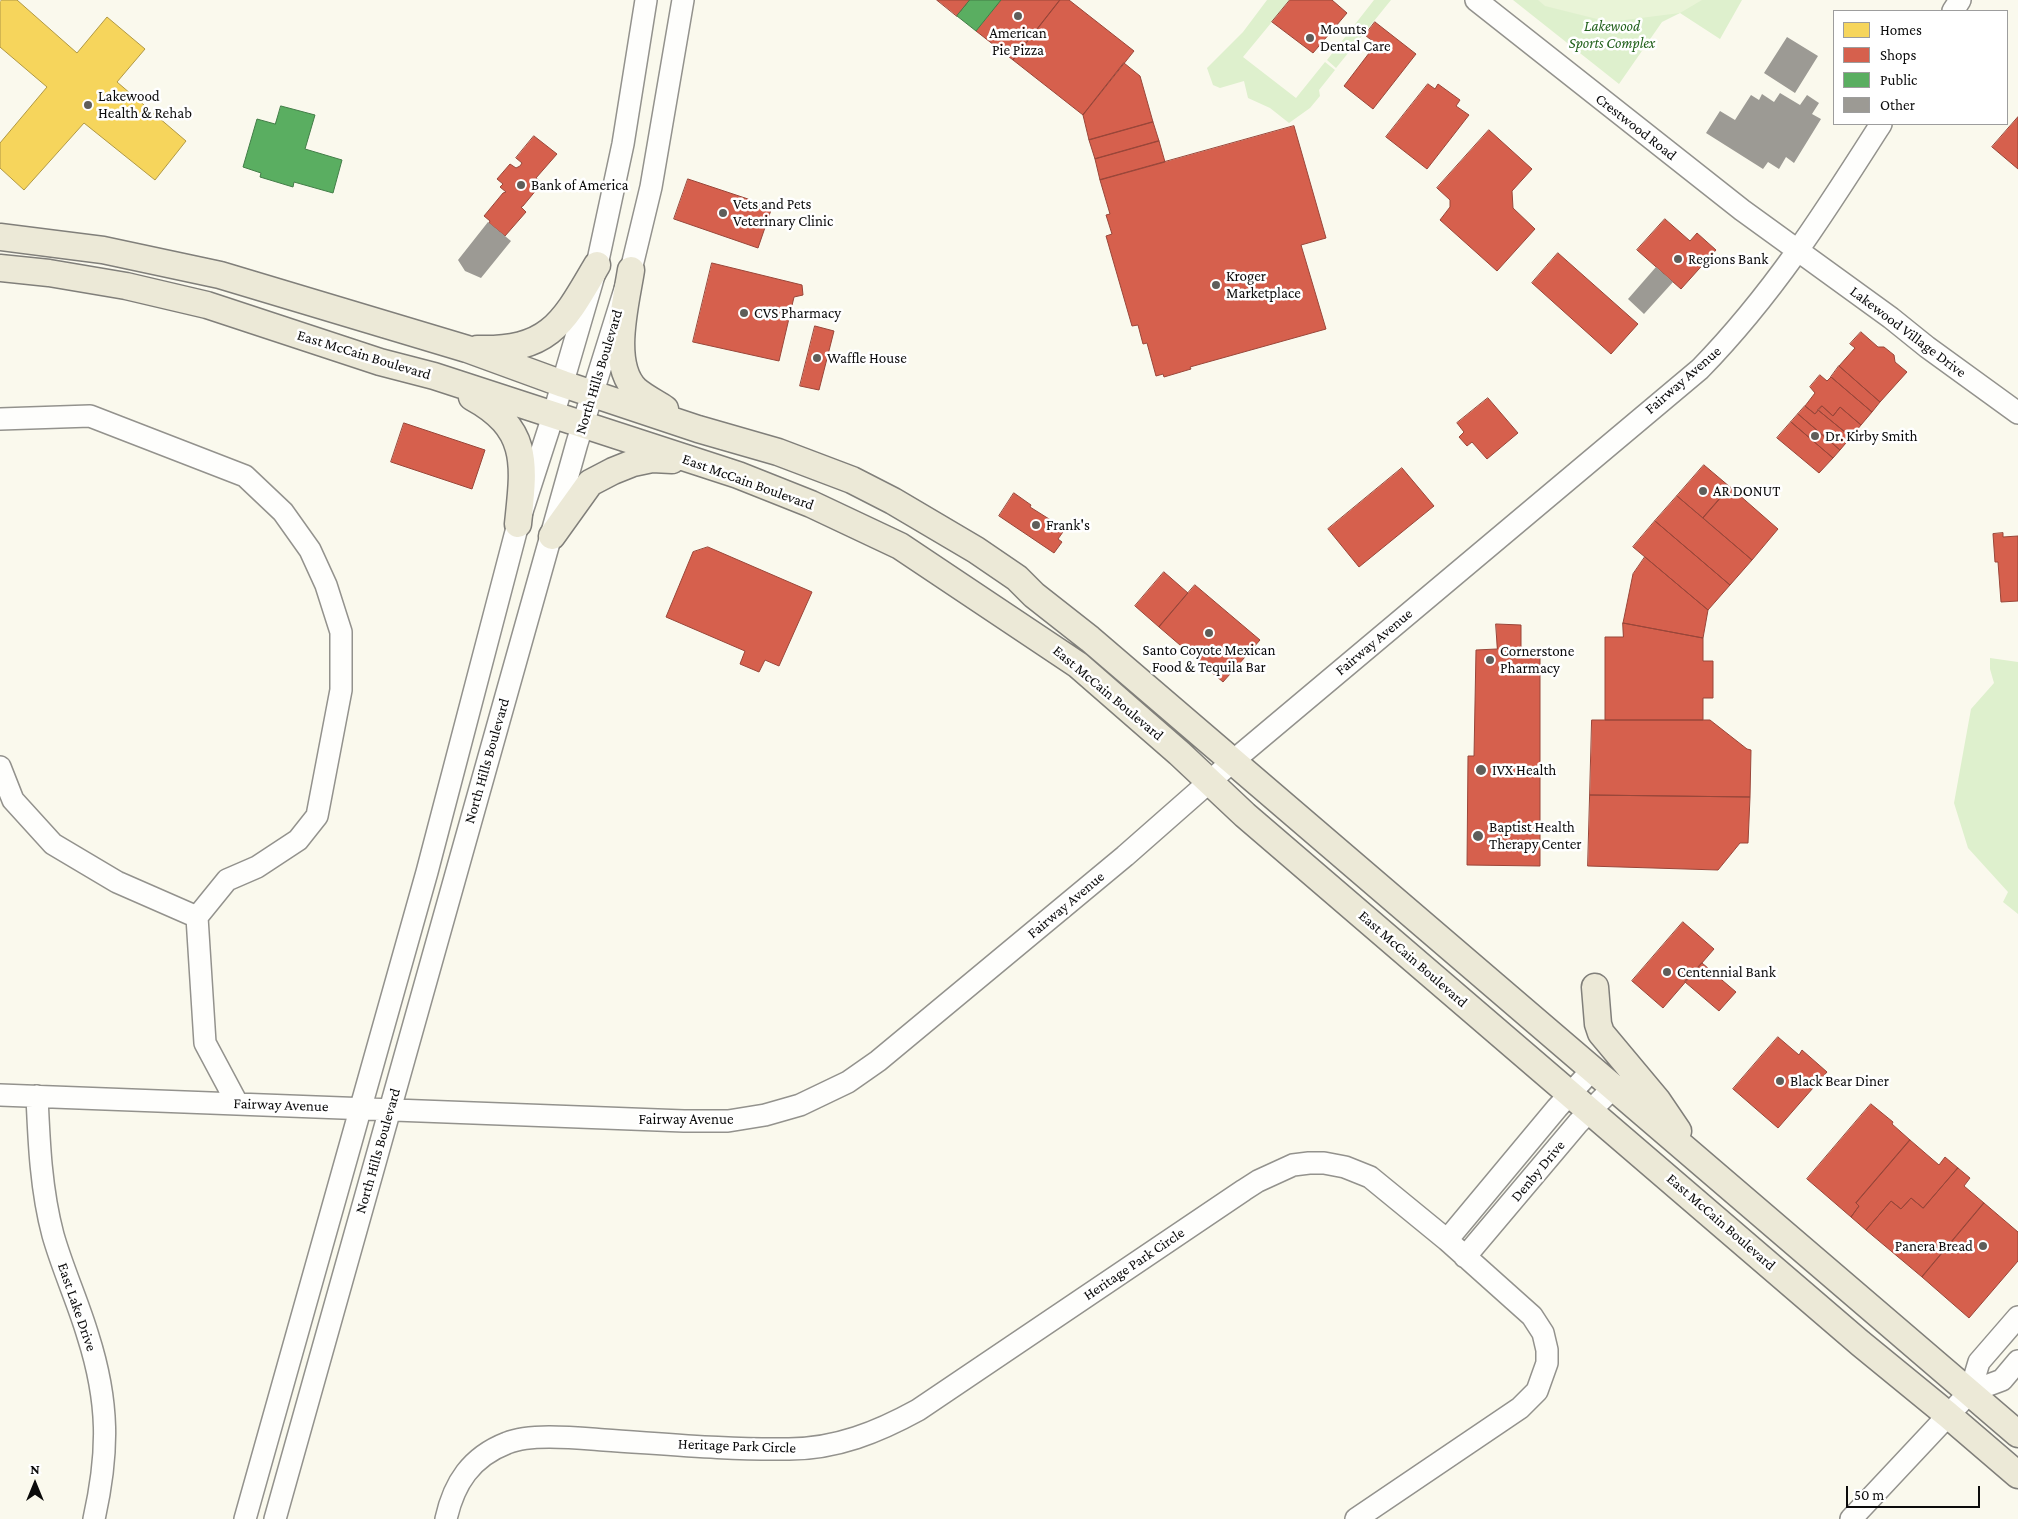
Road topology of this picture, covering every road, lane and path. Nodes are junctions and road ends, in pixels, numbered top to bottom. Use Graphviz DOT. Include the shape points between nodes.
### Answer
graph roads {
  1 [pos="646,0"];
  2 [pos="684,0"];
  3 [pos="1476,0"];
  4 [pos="1880,125"];
  5 [pos="0,237"];
  6 [pos="1798,251"];
  7 [pos="596,265"];
  8 [pos="0,268"];
  9 [pos="631,270"];
  10 [pos="467,349"];
  11 [pos="444,382"];
  12 [pos="563,384"];
  13 [pos="592,393"];
  14 [pos="2018,414"];
  15 [pos="553,416"];
  16 [pos="0,419"];
  17 [pos="582,425"];
  18 [pos="698,429"];
  19 [pos="696,462"];
  20 [pos="518,524"];
  21 [pos="552,536"];
  22 [pos="1233,761"];
  23 [pos="0,767"];
  24 [pos="1209,782"];
  25 [pos="197,917"];
  26 [pos="1595,987"];
  27 [pos="1592,1070"];
  28 [pos="1612,1088"];
  29 [pos="1571,1094"];
  30 [pos="0,1095"];
  31 [pos="37,1096"];
  32 [pos="237,1104"];
  33 [pos="361,1108"];
  34 [pos="390,1109"];
  35 [pos="1591,1111"];
  36 [pos="1702,1164"];
  37 [pos="1447,1240"];
  38 [pos="1465,1257"];
  39 [pos="2018,1317"];
  40 [pos="2018,1361"];
  41 [pos="1970,1392"];
  42 [pos="1948,1415"];
  43 [pos="2018,1434"];
  44 [pos="2018,1475"];
  45 [pos="94,1519"];
  46 [pos="245,1519"];
  47 [pos="275,1519"];
  48 [pos="446,1519"];
  49 [pos="1356,1519"];
  50 [pos="1851,1519"];
  1 -- 7 [label="street, North Hills Boulevard" via="623,144"];
  2 -- 9 [label="street, North Hills Boulevard" via="651,187"];
  3 -- 6 [label="street, Crestwood Road"];
  4 -- 6 [label="street, Fairway Avenue"];
  5 -- 10 [label="main road, East McCain Boulevard" via="103,250 220,275"];
  6 -- 14 [label="street, Lakewood Village Drive"];
  6 -- 22 [label="street, Fairway Avenue" via="1772,288 1700,369"];
  7 -- 10 [label="main road" via="561,322 545,336 526,345 497,350"];
  7 -- 12 [label="street, North Hills Boulevard"];
  8 -- 11 [label="main road, East McCain Boulevard" via="126,286 187,300"];
  9 -- 13 [label="street, North Hills Boulevard"];
  9 -- 18 [label="main road" via="621,343 625,373 636,390"];
  10 -- 12 [label="main road, East McCain Boulevard"];
  11 -- 15 [label="main road, East McCain Boulevard"];
  11 -- 20 [label="main road" via="478,400 500,417 517,442 523,475"];
  12 -- 13 [label="main road, East McCain Boulevard"];
  12 -- 15 [label="street, North Hills Boulevard"];
  13 -- 17 [label="street, North Hills Boulevard"];
  13 -- 18 [label="main road, East McCain Boulevard"];
  15 -- 17 [label="main road, East McCain Boulevard"];
  15 -- 20 [label="street, North Hills Boulevard"];
  16 -- 25 [label="street" via="90,416 245,476 283,512 310,550 326,585 341,632 341,690 317,816 298,840 257,867 227,880"];
  17 -- 19 [label="main road, East McCain Boulevard"];
  17 -- 21 [label="street, North Hills Boulevard"];
  18 -- 22 [label="main road, East McCain Boulevard" via="778,452 852,480 976,550 1017,578"];
  19 -- 21 [label="main road" via="652,459 613,470 590,483"];
  19 -- 24 [label="main road, East McCain Boulevard" via="803,500 900,546 1078,665"];
  20 -- 33 [label="street, North Hills Boulevard"];
  21 -- 34 [label="street, North Hills Boulevard"];
  22 -- 24 [label="street, Fairway Avenue"];
  22 -- 27 [label="main road, East McCain Boulevard"];
  23 -- 25 [label="street" via="14,800 53,844 117,882"];
  24 -- 29 [label="main road, East McCain Boulevard"];
  24 -- 34 [label="street, Fairway Avenue" via="878,1061 848,1082 800,1105 728,1121"];
  25 -- 32 [label="street" via="205,1043"];
  26 -- 36 [label="main road" via="1601,1034 1656,1100"];
  27 -- 28 [label="main road, East McCain Boulevard"];
  27 -- 29 [label="street, Denby Drive"];
  28 -- 35 [label="street, Denby Drive"];
  28 -- 36 [label="main road, East McCain Boulevard"];
  29 -- 35 [label="main road, East McCain Boulevard"];
  29 -- 37 [label="street, Denby Drive"];
  30 -- 31 [label="street, Fairway Avenue"];
  31 -- 32 [label="street, Fairway Avenue"];
  31 -- 45 [label="street, East Lake Drive" via="39,1149 53,1235 88,1335 100,1378 105,1413 105,1454"];
  32 -- 33 [label="street, Fairway Avenue"];
  33 -- 34 [label="street, Fairway Avenue"];
  33 -- 46 [label="street, North Hills Boulevard"];
  34 -- 47 [label="street, North Hills Boulevard"];
  35 -- 38 [label="street, Denby Drive"];
  35 -- 42 [label="main road, East McCain Boulevard"];
  36 -- 41 [label="main road, East McCain Boulevard"];
  37 -- 38 [label="street, Heritage Park Circle"];
  37 -- 48 [label="street, Heritage Park Circle" via="1370,1177 1324,1163 1293,1165 1244,1190 918,1410 887,1427 831,1445 791,1449 524,1438 508,1442 480,1458 464,1475 451,1498"];
  38 -- 49 [label="street, Heritage Park Circle" via="1532,1316 1543,1333 1548,1363 1537,1391 1520,1408"];
  39 -- 41 [label="street" via="1979,1362"];
  40 -- 41 [label="street" via="2002,1380"];
  41 -- 42 [label="street"];
  41 -- 43 [label="main road, East McCain Boulevard"];
  42 -- 44 [label="main road, East McCain Boulevard"];
  42 -- 50 [label="street"];
}
